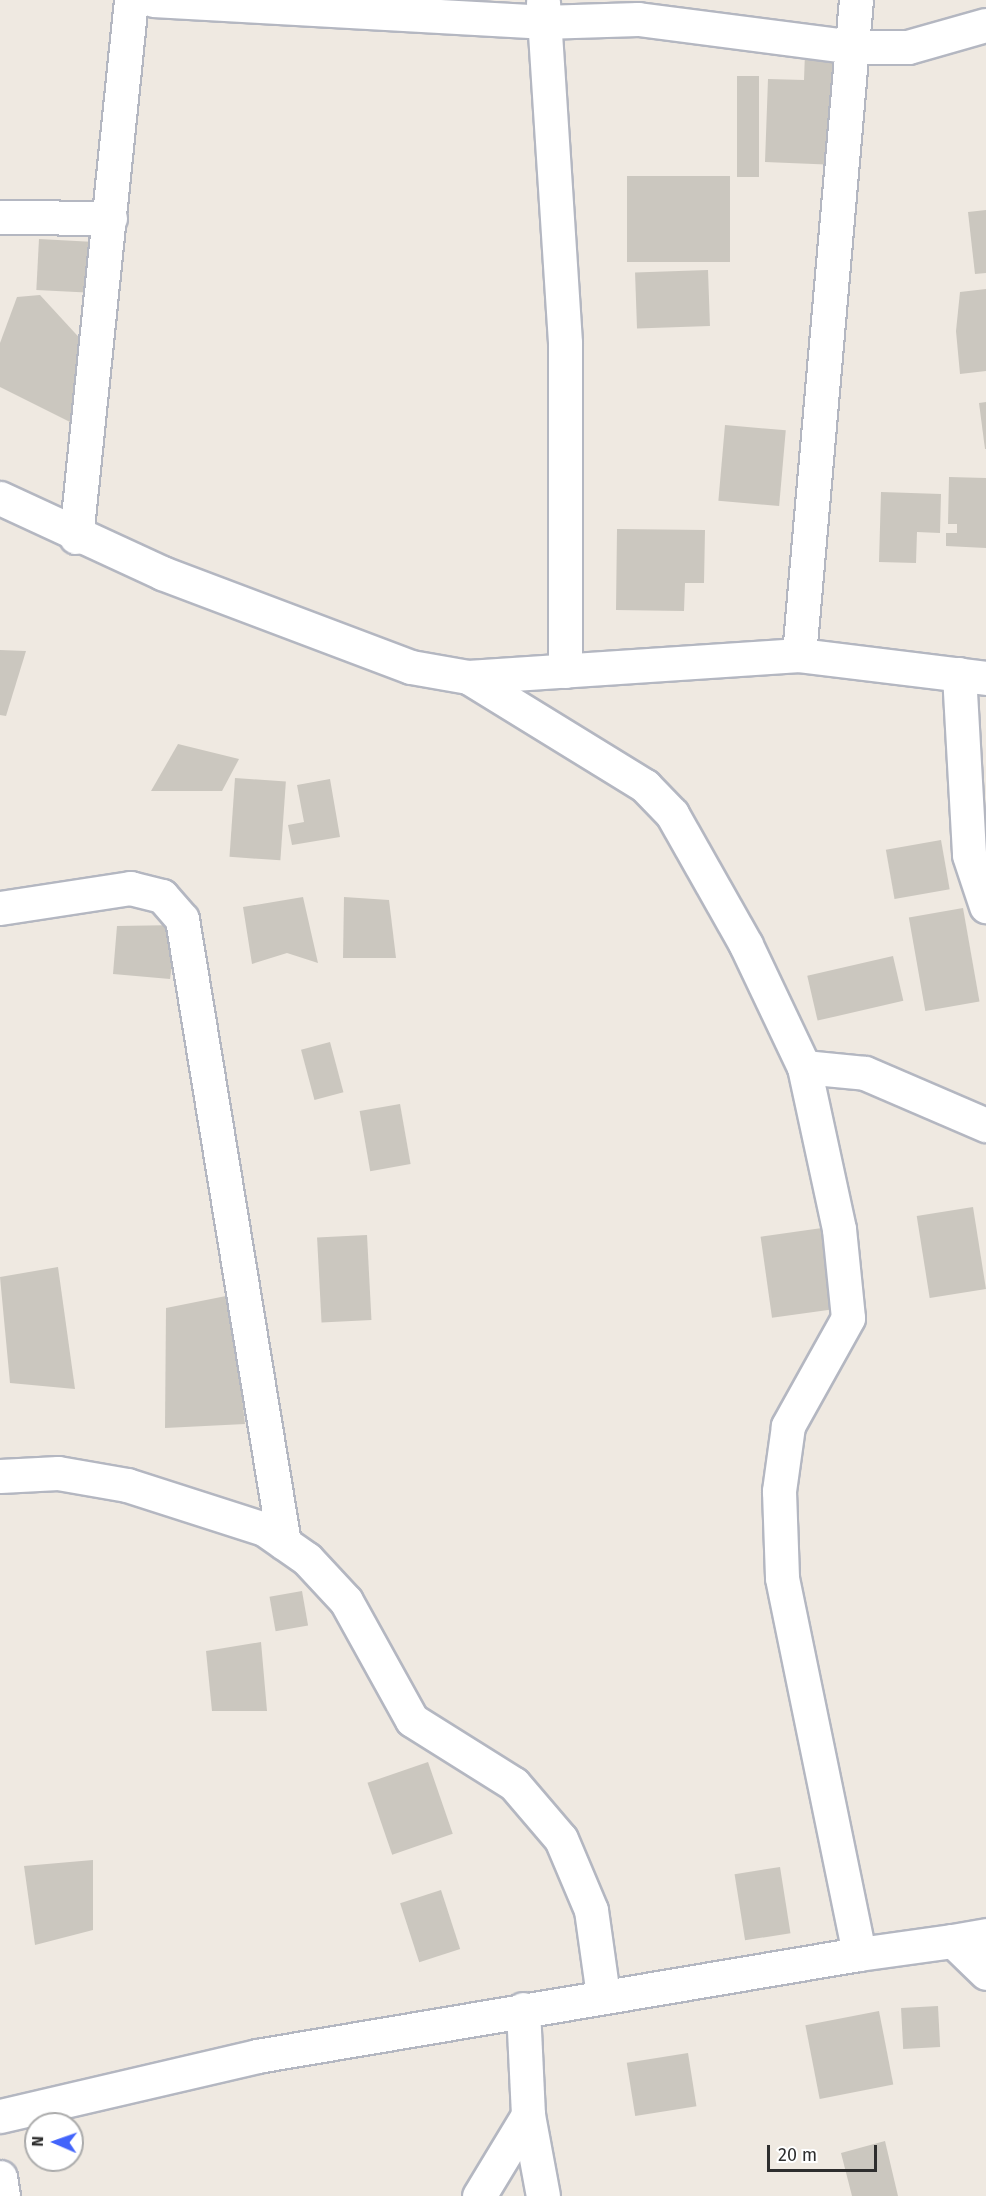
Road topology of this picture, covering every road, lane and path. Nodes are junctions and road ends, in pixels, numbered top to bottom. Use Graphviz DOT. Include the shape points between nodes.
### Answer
graph roads {
  1 [pos="131,0"];
  2 [pos="153,0"];
  3 [pos="856,0"];
  4 [pos="543,11"];
  5 [pos="986,25"];
  6 [pos="853,47"];
  7 [pos="0,217"];
  8 [pos="110,218"];
  9 [pos="0,498"];
  10 [pos="76,537"];
  11 [pos="800,655"];
  12 [pos="565,671"];
  13 [pos="973,676"];
  14 [pos="468,677"];
  15 [pos="986,906"];
  16 [pos="0,908"];
  17 [pos="804,1067"];
  18 [pos="986,1125"];
  19 [pos="0,1476"];
  20 [pos="284,1543"];
  21 [pos="986,1935"];
  22 [pos="953,1941"];
  23 [pos="859,1954"];
  24 [pos="986,1973"];
  25 [pos="603,1995"];
  26 [pos="523,2009"];
  27 [pos="528,2115"];
  28 [pos="0,2116"];
  29 [pos="0,2177"];
  30 [pos="3,2196"];
  31 [pos="479,2196"];
  32 [pos="543,2196"];
  1 -- 8 [label="street"];
  2 -- 4 [label="street"];
  3 -- 6 [label="street"];
  4 -- 6 [label="street" via="658,20"];
  4 -- 12 [label="street" via="565,342"];
  5 -- 6 [label="street" via="908,47"];
  6 -- 11 [label="street"];
  7 -- 8 [label="street"];
  8 -- 10 [label="street"];
  9 -- 10 [label="street"];
  10 -- 14 [label="street" via="305,630 411,667"];
  11 -- 12 [label="street"];
  11 -- 13 [label="street"];
  12 -- 14 [label="street"];
  13 -- 15 [label="street" via="969,855"];
  14 -- 17 [label="street" via="626,773 672,814 746,945"];
  16 -- 20 [label="street" via="130,888 162,896 182,919"];
  17 -- 18 [label="street" via="865,1073 966,1112"];
  17 -- 23 [label="street" via="839,1229 848,1318 788,1426 779,1491 782,1578"];
  19 -- 20 [label="street" via="58,1473 127,1485 209,1507"];
  20 -- 25 [label="street" via="346,1601 412,1720 514,1784 561,1839 591,1910"];
  21 -- 22 [label="street"];
  22 -- 23 [label="street"];
  22 -- 24 [label="street"];
  23 -- 25 [label="street"];
  25 -- 26 [label="street"];
  26 -- 27 [label="street"];
  26 -- 28 [label="street" via="257,2056"];
  27 -- 31 [label="street"];
  27 -- 32 [label="street"];
  29 -- 30 [label="street"];
}
